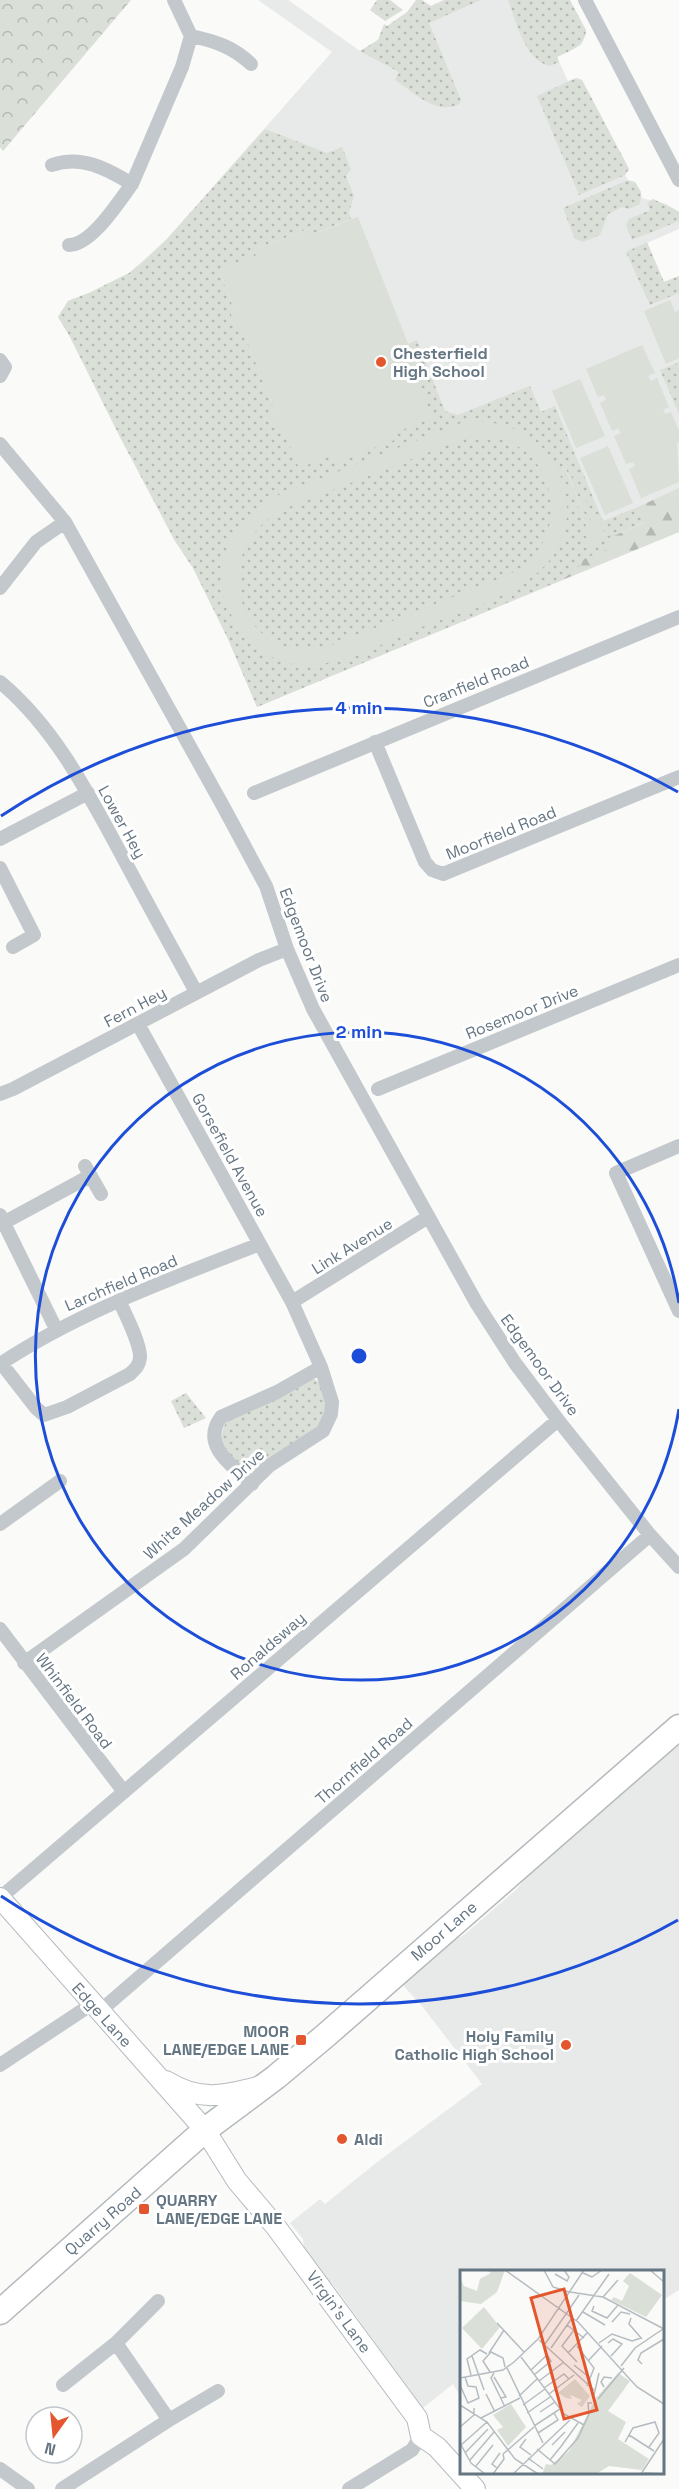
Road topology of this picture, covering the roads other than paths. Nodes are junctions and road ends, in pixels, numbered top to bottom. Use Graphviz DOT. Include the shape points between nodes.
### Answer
graph roads {
  1 [pos="174,0"];
  2 [pos="585,0"];
  3 [pos="191,36"];
  4 [pos="251,64"];
  5 [pos="52,165"];
  6 [pos="679,180"];
  7 [pos="132,184"];
  8 [pos="69,245"];
  9 [pos="0,360"];
  10 [pos="0,376"];
  11 [pos="0,444"];
  12 [pos="65,522"];
  13 [pos="0,588"];
  14 [pos="679,617"];
  15 [pos="0,682"];
  16 [pos="375,742"];
  17 [pos="679,777"];
  18 [pos="88,793"];
  19 [pos="254,793"];
  20 [pos="0,839"];
  21 [pos="0,868"];
  22 [pos="13,947"];
  23 [pos="286,949"];
  24 [pos="679,965"];
  25 [pos="196,992"];
  26 [pos="138,1024"];
  27 [pos="378,1089"];
  28 [pos="0,1094"];
  29 [pos="679,1146"];
  30 [pos="101,1194"];
  31 [pos="429,1217"];
  32 [pos="1,1219"];
  33 [pos="260,1244"];
  34 [pos="119,1300"];
  35 [pos="292,1302"];
  36 [pos="678,1309"];
  37 [pos="56,1329"];
  38 [pos="1,1364"];
  39 [pos="321,1366"];
  40 [pos="558,1420"];
  41 [pos="60,1481"];
  42 [pos="252,1484"];
  43 [pos="0,1524"];
  44 [pos="650,1535"];
  45 [pos="679,1567"];
  46 [pos="0,1629"];
  47 [pos="24,1663"];
  48 [pos="679,1727"];
  49 [pos="124,1792"];
  50 [pos="0,1898"];
  51 [pos="96,2008"];
  52 [pos="0,2065"];
  53 [pos="154,2073"];
  54 [pos="266,2085"];
  55 [pos="205,2130"];
  56 [pos="158,2301"];
  57 [pos="0,2312"];
  58 [pos="116,2343"];
  59 [pos="63,2385"];
  60 [pos="218,2391"];
  61 [pos="169,2420"];
  62 [pos="421,2436"];
  63 [pos="0,2469"];
  64 [pos="460,2472"];
  65 [pos="461,2474"];
  66 [pos="28,2489"];
  67 [pos="62,2489"];
  68 [pos="349,2489"];
  69 [pos="475,2489"];
  1 -- 3 [label="street"];
  2 -- 6 [label="street"];
  3 -- 4 [label="street" via="237,51"];
  3 -- 7 [label="street" via="182,67"];
  5 -- 7 [label="street" via="67,159 86,161"];
  7 -- 8 [label="street" via="88,238"];
  9 -- 10 [label="street" via="5,366"];
  11 -- 12 [label="street, Edgemoor Drive"];
  12 -- 13 [label="street" via="36,542"];
  12 -- 23 [label="street, Edgemoor Drive" via="266,886"];
  14 -- 16 [label="street, Cranfield Road"];
  15 -- 18 [label="street, Lower Hey" via="44,727"];
  16 -- 17 [label="street, Moorfield Road" via="425,862 443,874"];
  16 -- 19 [label="street, Cranfield Road"];
  18 -- 20 [label="street"];
  18 -- 25 [label="street, Lower Hey"];
  21 -- 22 [label="street" via="34,934"];
  23 -- 25 [label="street, Fern Hey"];
  23 -- 31 [label="street, Edgemoor Drive" via="313,1009"];
  24 -- 27 [label="street, Rosemoor Drive"];
  25 -- 26 [label="street, Fern Hey"];
  26 -- 28 [label="street, Fern Hey"];
  26 -- 33 [label="street, Gorsefield Avenue"];
  29 -- 36 [label="street" via="616,1173"];
  30 -- 32 [label="street" via="88,1171"];
  31 -- 35 [label="street, Link Avenue"];
  31 -- 40 [label="street, Edgemoor Drive" via="515,1364"];
  32 -- 37 [label="street"];
  33 -- 34 [label="street, Larchfield Road"];
  33 -- 35 [label="street, Gorsefield Avenue"];
  34 -- 37 [label="street, Larchfield Road"];
  34 -- 38 [label="street" via="139,1349 137,1367 130,1374 44,1415"];
  35 -- 39 [label="street, White Meadow Drive"];
  37 -- 38 [label="street, Larchfield Road"];
  39 -- 42 [label="street, White Meadow Drive" via="332,1402 328,1424 311,1440 269,1466"];
  39 -- 42 [label="street" via="217,1422 213,1440 217,1450"];
  40 -- 44 [label="street, Edgemoor Drive"];
  40 -- 49 [label="street, Ronaldsway"];
  41 -- 43 [label="street"];
  42 -- 47 [label="street, White Meadow Drive" via="176,1555"];
  44 -- 45 [label="street, Edgemoor Drive"];
  44 -- 51 [label="street, Thornfield Road"];
  46 -- 47 [label="street, Whinfield Road"];
  47 -- 49 [label="street, Whinfield Road"];
  48 -- 54 [label="highway, Moor Lane"];
  49 -- 50 [label="street, Ronaldsway"];
  50 -- 51 [label="street, Edge Lane"];
  51 -- 52 [label="street, Thornfield Road"];
  51 -- 53 [label="street, Edge Lane"];
  53 -- 54 [label="street" via="179,2089 210,2097"];
  53 -- 55 [label="street, Edge Lane"];
  54 -- 55 [label="highway, Moor Lane"];
  55 -- 57 [label="highway, Quarry Road"];
  55 -- 62 [label="street, Virgin's Lane" via="237,2181 276,2227 417,2418"];
  56 -- 58 [label="street"];
  58 -- 59 [label="street"];
  58 -- 61 [label="street"];
  60 -- 61 [label="street"];
  61 -- 67 [label="street"];
  62 -- 64 [label="street, Virgin's Lane"];
  62 -- 68 [label="street" via="412,2450"];
  63 -- 66 [label="street"];
  65 -- 69 [label="street, Virgin's Lane"];
}
